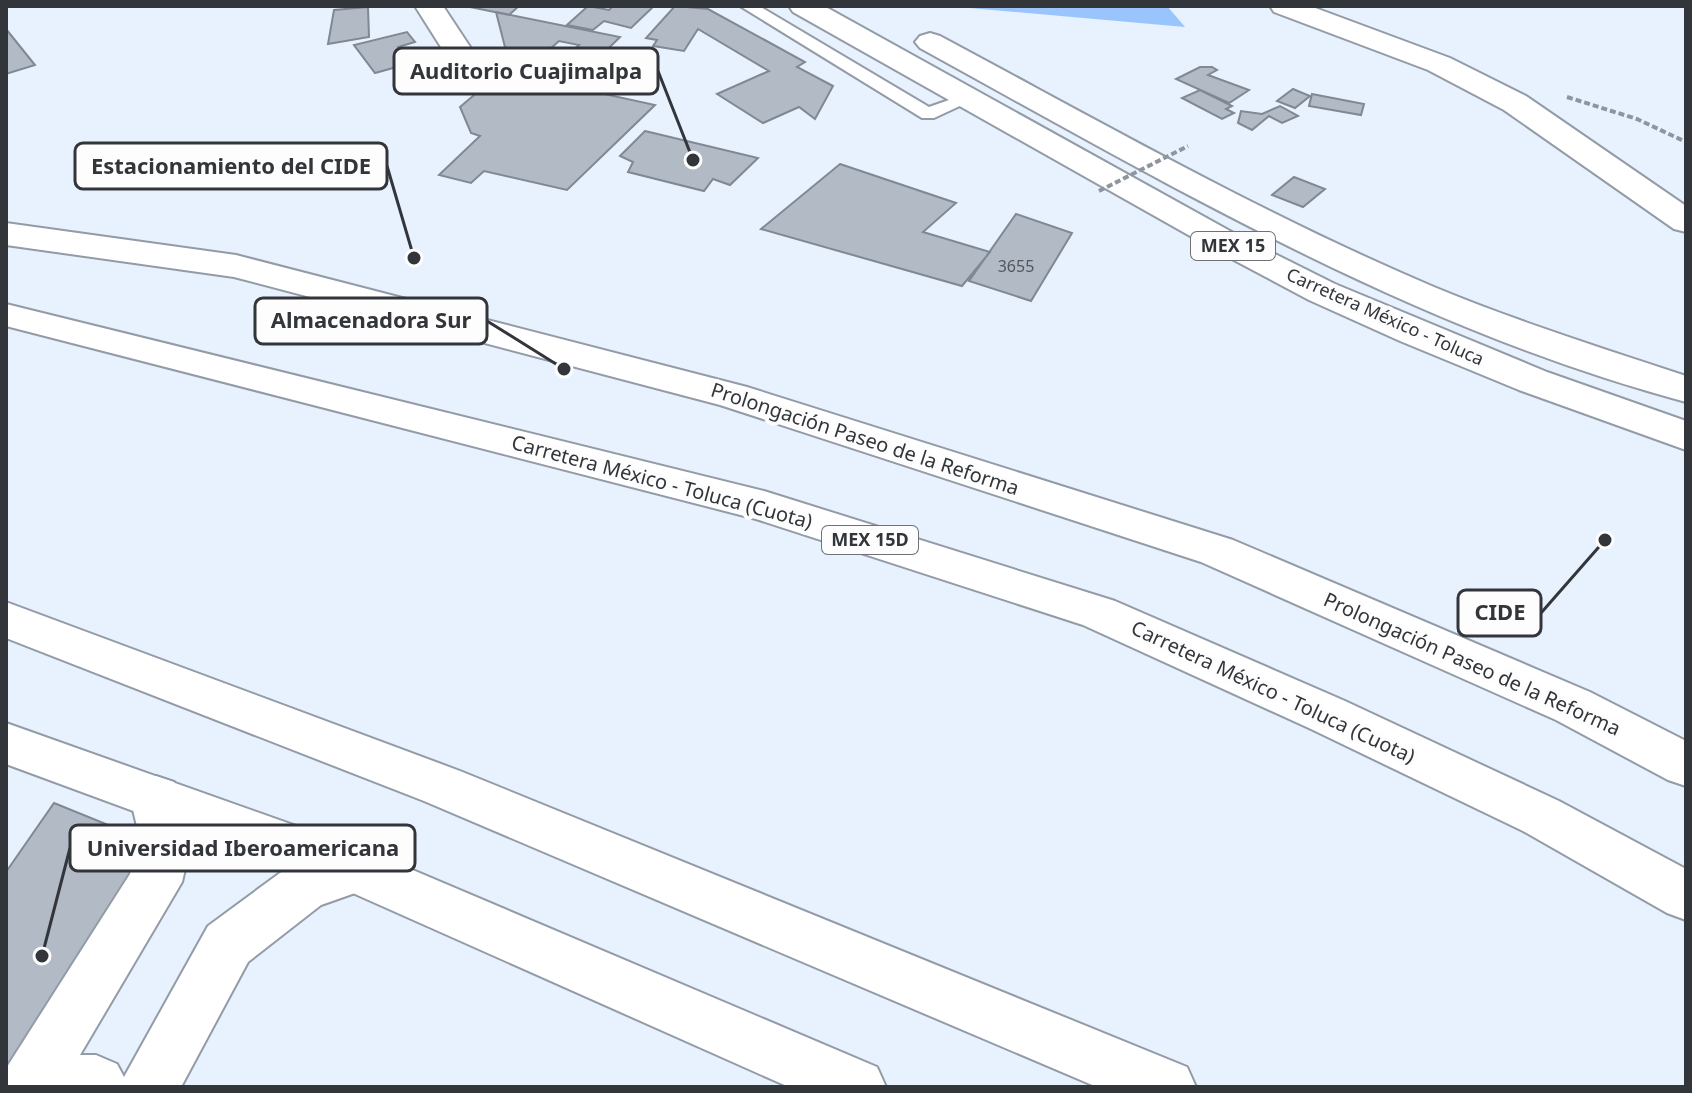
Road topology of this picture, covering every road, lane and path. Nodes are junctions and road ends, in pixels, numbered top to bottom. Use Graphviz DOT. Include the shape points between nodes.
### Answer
graph roads {
  1 [pos="429,6"];
  2 [pos="748,6"];
  3 [pos="803,6"];
  4 [pos="863,6"];
  5 [pos="1284,6"];
  6 [pos="469,68"];
  7 [pos="969,98"];
  8 [pos="1188,146"];
  9 [pos="1099,191"];
  10 [pos="1686,222"];
  11 [pos="6,234"];
  12 [pos="6,315"];
  13 [pos="1686,389"];
  14 [pos="1686,436"];
  15 [pos="6,619"];
  16 [pos="6,743"];
  17 [pos="1686,765"];
  18 [pos="156,797"];
  19 [pos="356,870"];
  20 [pos="1686,896"];
  21 [pos="29,1085"];
  22 [pos="98,1087"];
  23 [pos="149,1087"];
  24 [pos="856,1087"];
  25 [pos="1166,1087"];
  1 -- 6 [label="main road"];
  2 -- 7 [label="lane" via="928,114"];
  3 -- 7 [label="main road, Carretera México - Toluca / MEX 15"];
  4 -- 13 [label="main road, Carretera México - Toluca / MEX 15" via="1263,221 1407,288 1532,338"];
  5 -- 10 [label="main road" via="1439,64 1515,103"];
  7 -- 14 [label="main road, Carretera México - Toluca / MEX 15" via="1322,292 1533,381"];
  8 -- 9 [label="path, bridge"];
  11 -- 17 [label="main road, Prolongación Paseo de la Reforma" via="236,266 733,396 1217,551 1573,706"];
  12 -- 20 [label="main road, Carretera México - Toluca (Cuota) / MEX 15D" via="764,506 1099,613 1541,816"];
  15 -- 25 [label="main road" via="442,786"];
  16 -- 18 [label="main road"];
  18 -- 19 [label="main road"];
  18 -- 21 [label="main road" via="166,839 155,882"];
  19 -- 23 [label="main road" via="303,887 228,944"];
  19 -- 24 [label="main road"];
  21 -- 22 [label="main road"];
}
